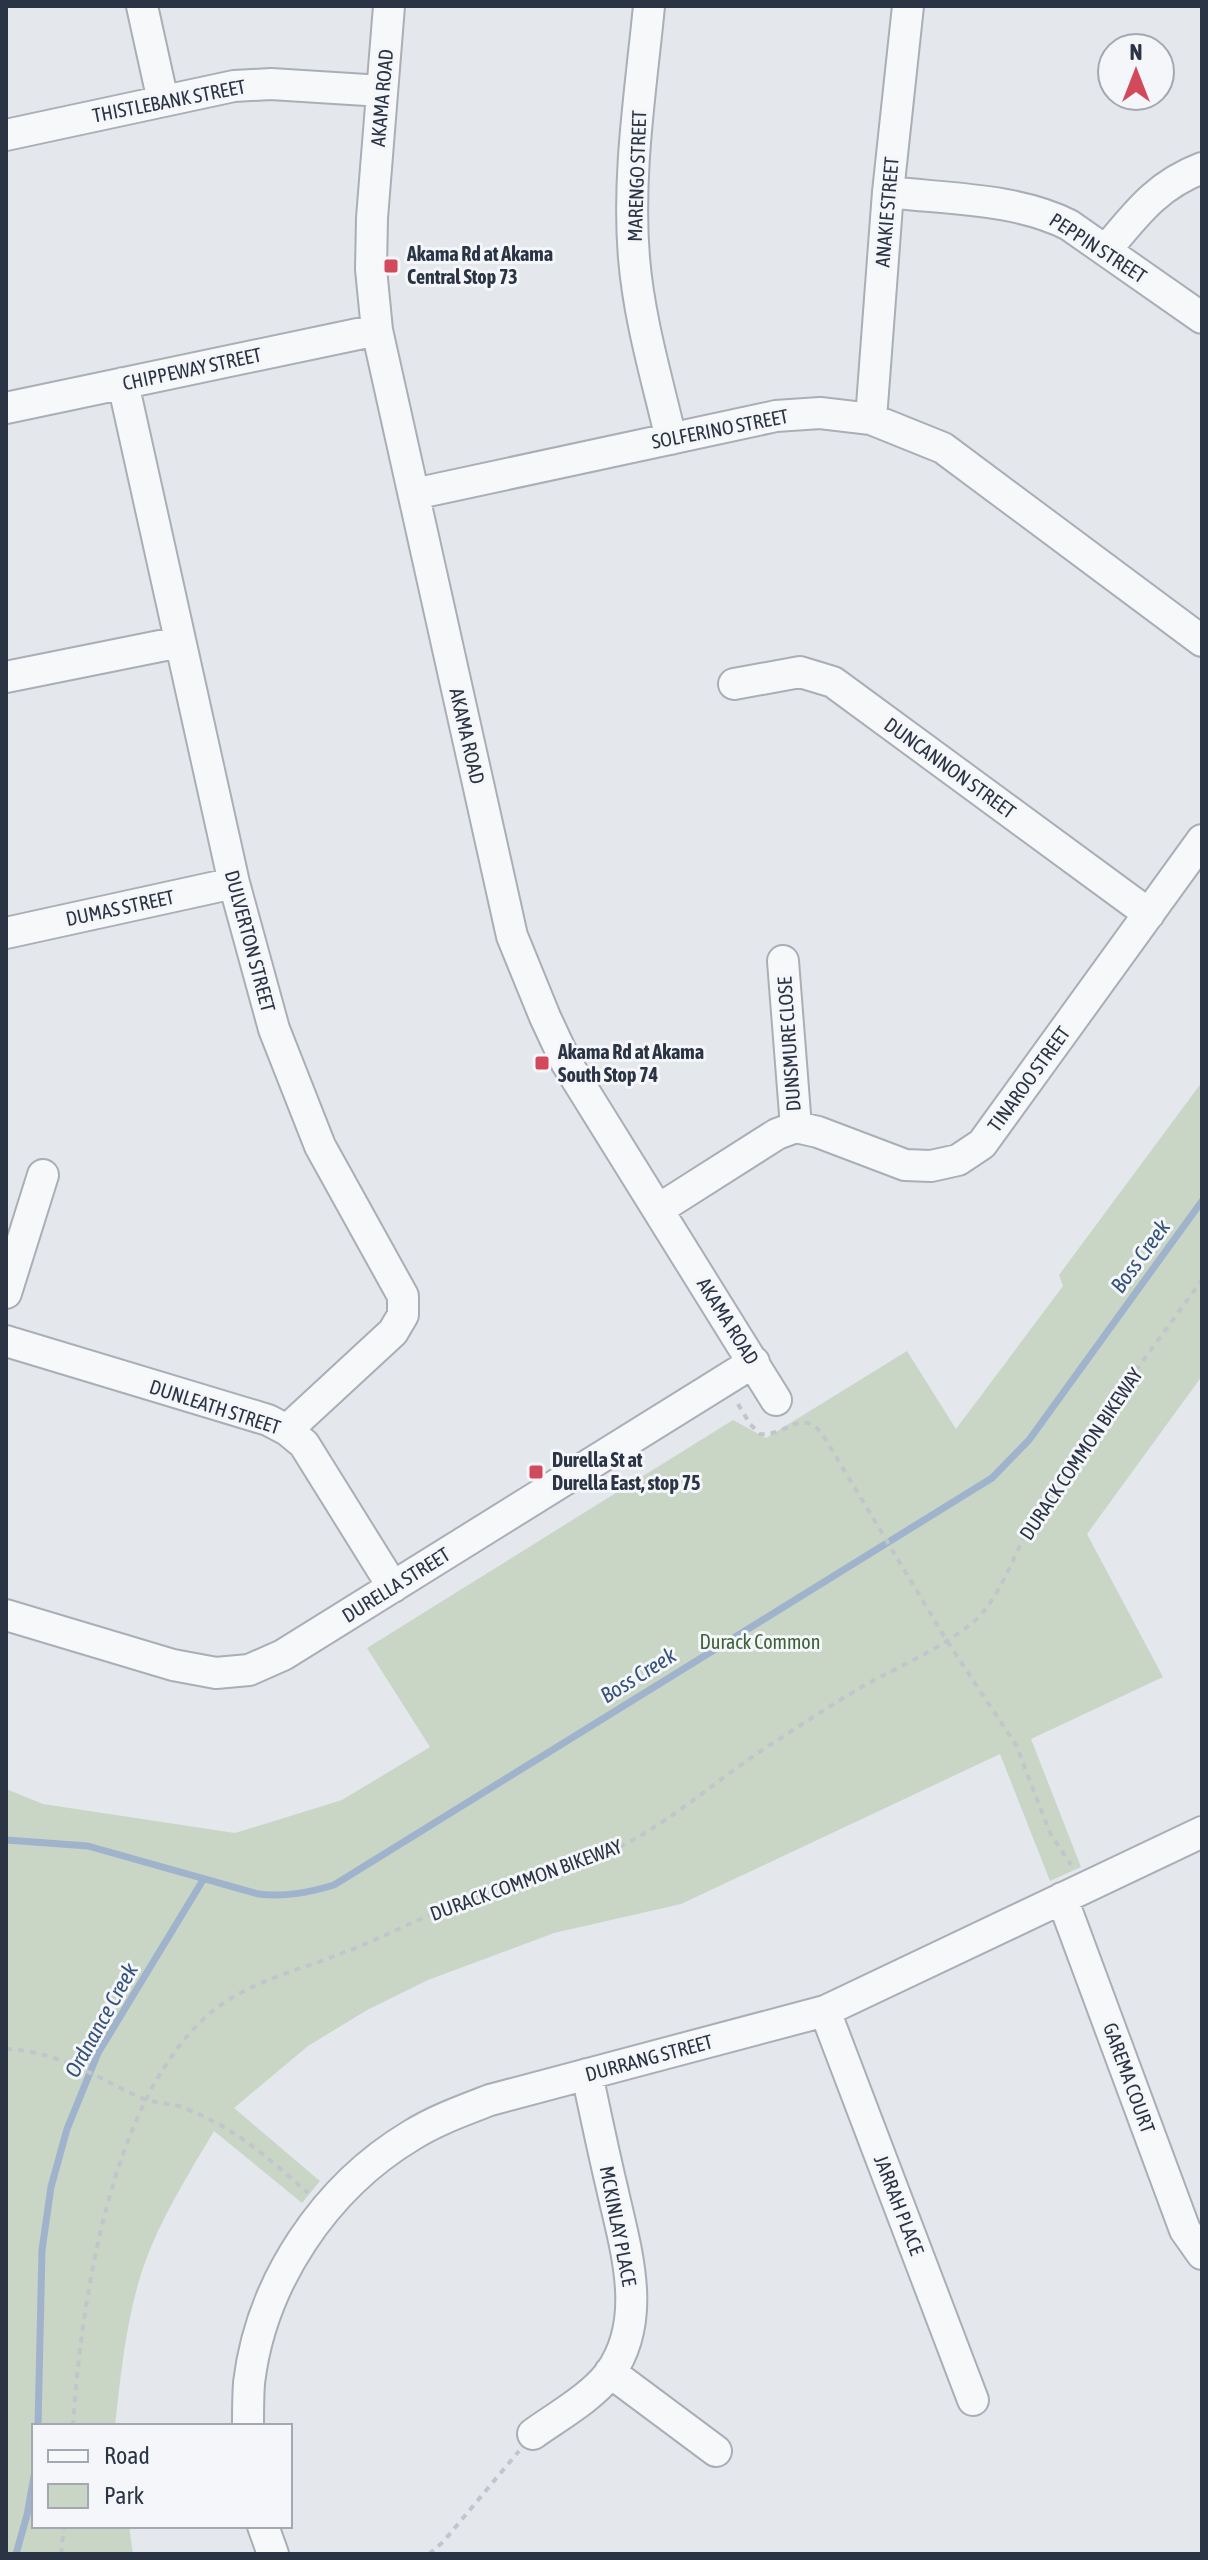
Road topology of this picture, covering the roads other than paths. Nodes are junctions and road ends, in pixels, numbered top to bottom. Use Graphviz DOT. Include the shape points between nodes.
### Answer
graph roads {
  1 [pos="142,6"];
  2 [pos="389,6"];
  3 [pos="649,6"];
  4 [pos="908,6"];
  5 [pos="382,91"];
  6 [pos="163,101"];
  7 [pos="6,135"];
  8 [pos="1202,168"];
  9 [pos="888,192"];
  10 [pos="1106,250"];
  11 [pos="1202,318"];
  12 [pos="377,330"];
  13 [pos="123,383"];
  14 [pos="6,408"];
  15 [pos="871,419"];
  16 [pos="671,439"];
  17 [pos="414,494"];
  18 [pos="1202,641"];
  19 [pos="180,642"];
  20 [pos="6,677"];
  21 [pos="734,684"];
  22 [pos="1202,840"];
  23 [pos="234,883"];
  24 [pos="1149,914"];
  25 [pos="6,933"];
  26 [pos="783,961"];
  27 [pos="796,1127"];
  28 [pos="43,1175"];
  29 [pos="659,1209"];
  30 [pos="6,1293"];
  31 [pos="6,1341"];
  32 [pos="754,1362"];
  33 [pos="776,1400"];
  34 [pos="287,1430"];
  35 [pos="393,1587"];
  36 [pos="6,1615"];
  37 [pos="1202,1832"];
  38 [pos="1074,1893"];
  39 [pos="825,2011"];
  40 [pos="587,2074"];
  41 [pos="1202,2254"];
  42 [pos="610,2372"];
  43 [pos="973,2400"];
  44 [pos="248,2424"];
  45 [pos="533,2434"];
  46 [pos="716,2451"];
  47 [pos="264,2528"];
  48 [pos="273,2554"];
  1 -- 6 [label="street"];
  2 -- 5 [label="street, AKAMA ROAD"];
  3 -- 16 [label="street, MARENGO STREET" via="632,206 634,258"];
  4 -- 9 [label="street, ANAKIE STREET"];
  5 -- 6 [label="street, THISTLEBANK STREET" via="271,84"];
  5 -- 12 [label="street, AKAMA ROAD" via="372,218"];
  6 -- 7 [label="street, THISTLEBANK STREET"];
  8 -- 10 [label="street" via="1161,189"];
  9 -- 10 [label="street, PEPPIN STREET" via="1045,213"];
  9 -- 15 [label="street, ANAKIE STREET"];
  10 -- 11 [label="street, PEPPIN STREET"];
  12 -- 13 [label="street, CHIPPEWAY STREET"];
  12 -- 17 [label="street, AKAMA ROAD"];
  13 -- 14 [label="street, CHIPPEWAY STREET"];
  13 -- 19 [label="street, DULVERTON STREET"];
  15 -- 16 [label="street, SOLFERINO STREET" via="820,413 776,416"];
  15 -- 18 [label="street, SOLFERINO STREET" via="943,448"];
  16 -- 17 [label="street, SOLFERINO STREET"];
  17 -- 29 [label="street, AKAMA ROAD" via="512,936 566,1062"];
  19 -- 20 [label="street"];
  19 -- 23 [label="street, DULVERTON STREET"];
  21 -- 24 [label="street, DUNCANNON STREET" via="800,672 833,682"];
  22 -- 24 [label="street, TINAROO STREET"];
  23 -- 25 [label="street, DUMAS STREET"];
  23 -- 34 [label="street, DULVERTON STREET" via="274,1029 301,1098 341,1186 403,1296 403,1315 393,1332"];
  24 -- 27 [label="street, TINAROO STREET" via="982,1144 958,1160 905,1165"];
  26 -- 27 [label="street, DUNSMURE CLOSE"];
  27 -- 29 [label="street"];
  28 -- 30 [label="street"];
  29 -- 32 [label="street, AKAMA ROAD"];
  31 -- 34 [label="street, DUNLEATH STREET"];
  32 -- 33 [label="street, AKAMA ROAD"];
  32 -- 35 [label="street, DURELLA STREET"];
  34 -- 35 [label="street, DUNLEATH STREET" via="304,1444"];
  35 -- 36 [label="street, DURELLA STREET" via="283,1655 249,1670 216,1673"];
  37 -- 38 [label="street, DURRANG STREET"];
  38 -- 39 [label="street, DURRANG STREET"];
  38 -- 41 [label="street, GAREMA COURT" via="1185,2230"];
  39 -- 40 [label="street, DURRANG STREET"];
  39 -- 43 [label="street, JARRAH PLACE"];
  40 -- 42 [label="street, MCKINLAY PLACE" via="631,2272 625,2341"];
  40 -- 44 [label="street, DURRANG STREET" via="490,2100 412,2134 325,2208 269,2305 249,2383"];
  42 -- 45 [label="street, MCKINLAY PLACE"];
  42 -- 46 [label="street"];
  47 -- 48 [label="street"];
}
